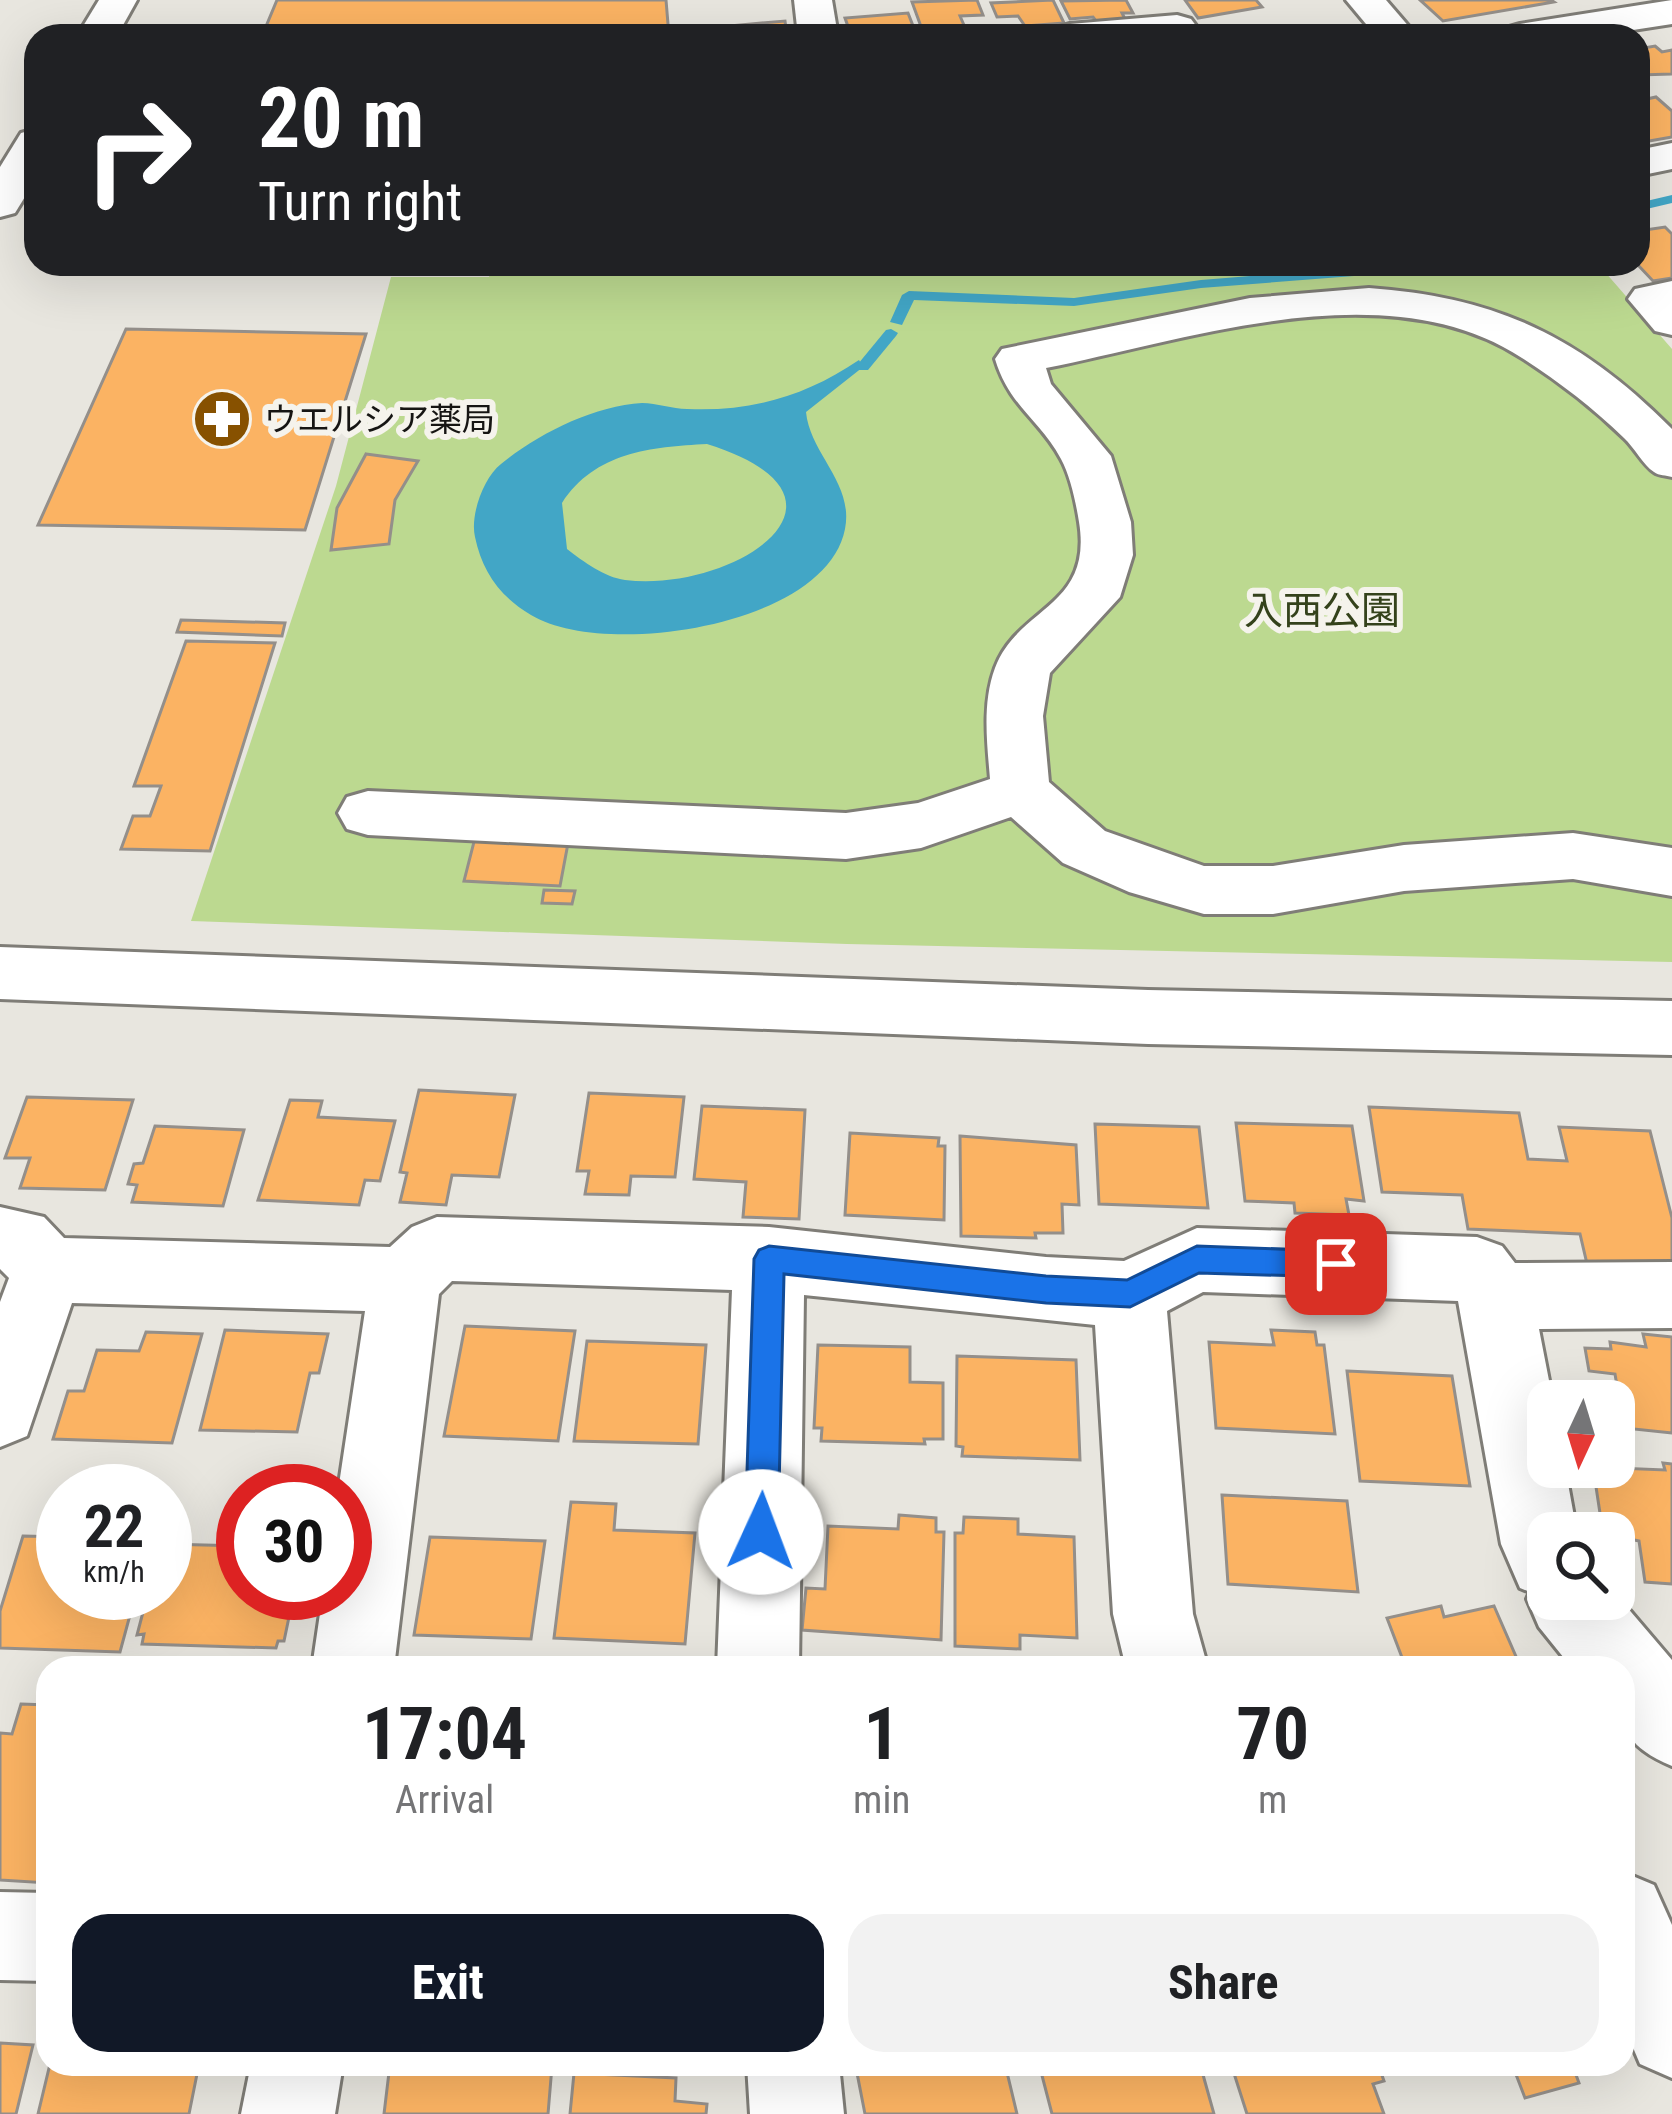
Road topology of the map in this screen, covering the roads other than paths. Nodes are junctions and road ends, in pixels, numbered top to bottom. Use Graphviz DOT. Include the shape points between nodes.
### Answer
graph roads {
  1 [pos="1365,0"];
  2 [pos="1672,12"];
  3 [pos="1386,24"];
  4 [pos="1596,24"];
  5 [pos="24,163"];
  6 [pos="0,204"];
  7 [pos="1672,295"];
  8 [pos="1672,321"];
  9 [pos="1672,461"];
  10 [pos="1020,790"];
  11 [pos="368,814"];
  12 [pos="1672,872"];
  13 [pos="0,973"];
  14 [pos="1672,1028"];
  15 [pos="23,1254"];
  16 [pos="769,1259"];
  17 [pos="405,1280"];
  18 [pos="1130,1294"];
  19 [pos="1672,1295"];
  20 [pos="1497,1296"];
  21 [pos="0,1411"];
  22 [pos="1534,1512"];
  23 [pos="1585,1620"];
  24 [pos="355,1656"];
  25 [pos="758,1656"];
  26 [pos="1164,1656"];
  27 [pos="1615,1656"];
  28 [pos="1635,1680"];
  29 [pos="1672,1724"];
  30 [pos="1635,1742"];
  31 [pos="0,1936"];
  32 [pos="36,1937"];
  33 [pos="1635,1944"];
  34 [pos="1672,2032"];
  35 [pos="295,2076"];
  36 [pos="794,2076"];
  37 [pos="288,2114"];
  38 [pos="797,2114"];
  1 -- 3 [label="street"];
  2 -- 4 [label="street"];
  5 -- 6 [label="street"];
  7 -- 8 [label="street" via="1651,299"];
  9 -- 10 [label="street" via="1551,355 1485,320 1431,306 1296,305 1019,359 1028,388 1086,456 1107,555 1101,584 1023,667 1014,716"];
  10 -- 11 [label="street" via="921,825 846,836"];
  10 -- 12 [label="street" via="1084,847 1204,890 1273,890 1404,868 1573,856"];
  13 -- 14 [label="street" via="1148,1017"];
  15 -- 17 [label="street"];
  15 -- 21 [label="street"];
  16 -- 17 [label="street" via="437,1249"];
  16 -- 18 [label="street"];
  16 -- 25 [label="street"];
  17 -- 24 [label="street"];
  18 -- 20 [label="street" via="1197,1260 1477,1269"];
  18 -- 26 [label="street" via="1153,1614"];
  19 -- 20 [label="street"];
  20 -- 22 [label="street"];
  23 -- 27 [label="street"];
  28 -- 29 [label="street"];
  29 -- 30 [label="street"];
  31 -- 32 [label="street"];
  33 -- 34 [label="street"];
  35 -- 37 [label="street"];
  36 -- 38 [label="street"];
}
